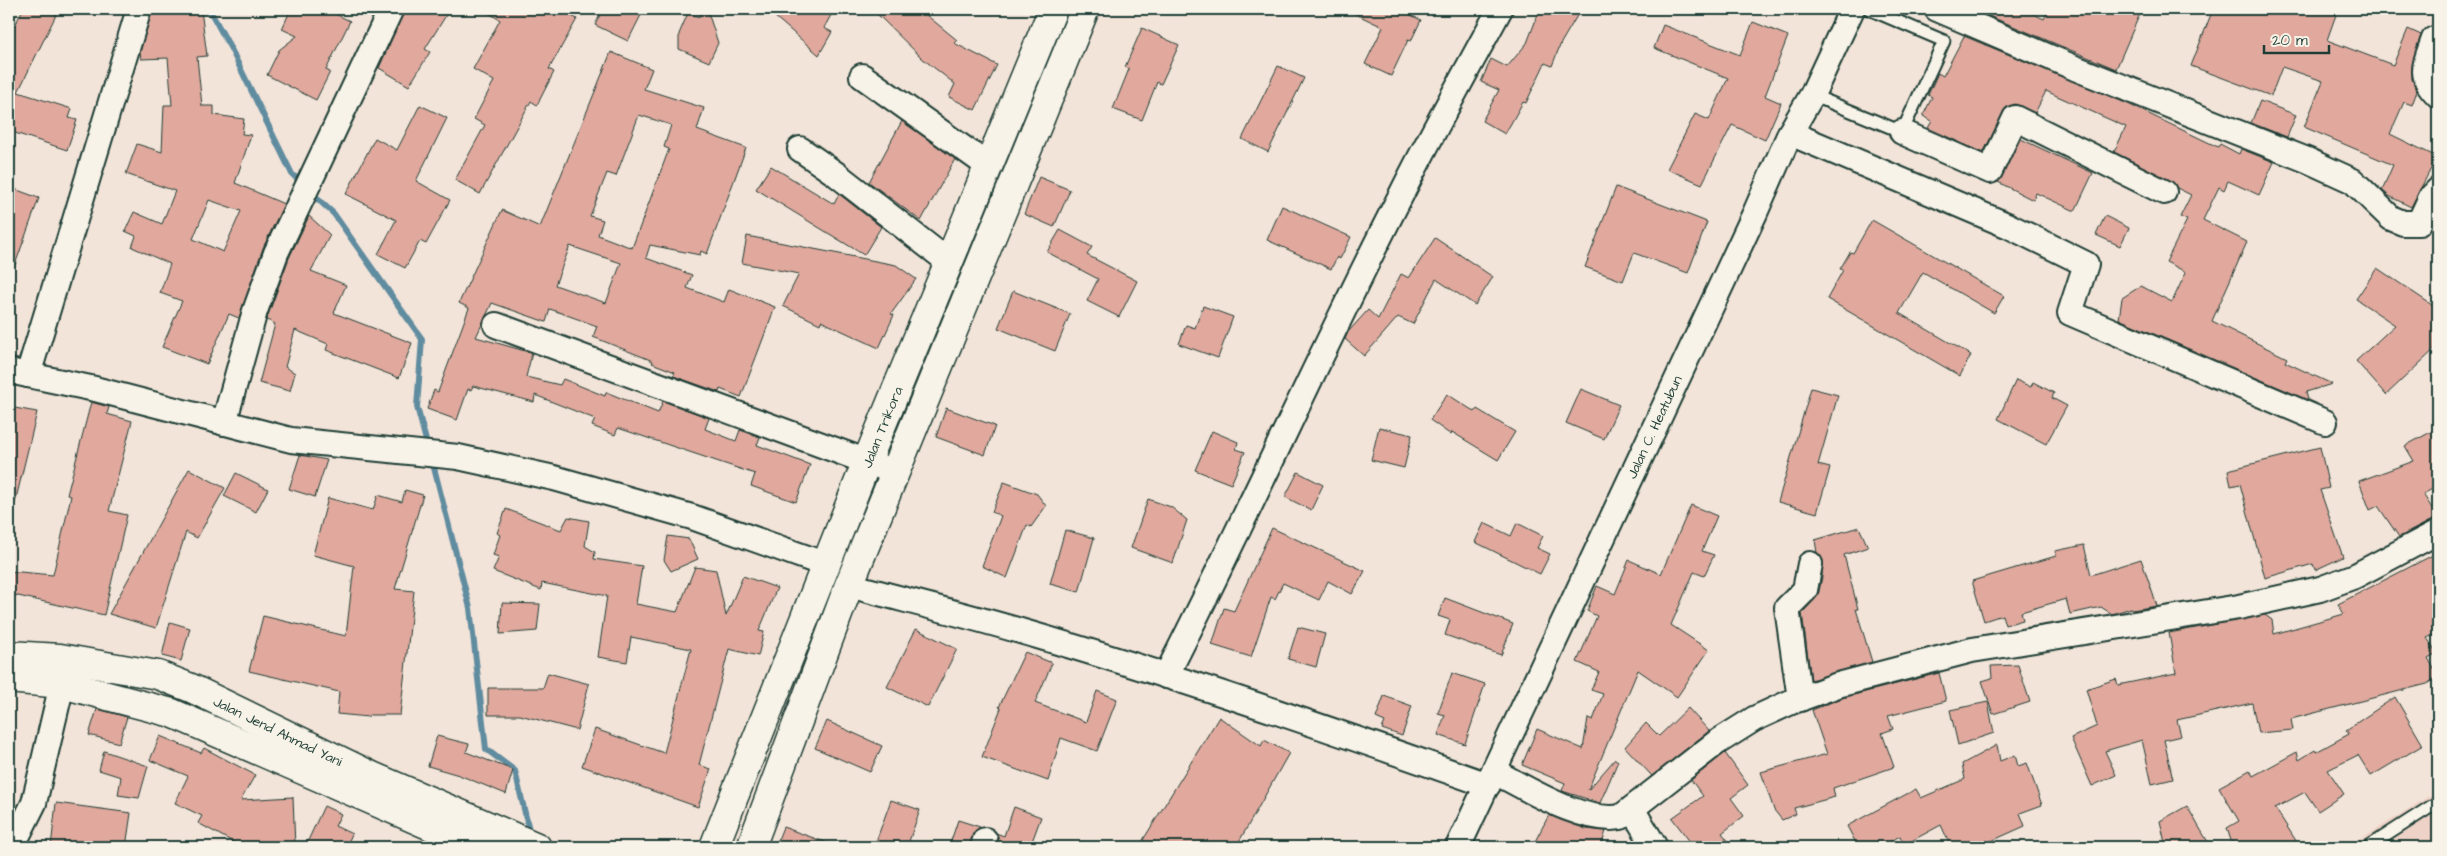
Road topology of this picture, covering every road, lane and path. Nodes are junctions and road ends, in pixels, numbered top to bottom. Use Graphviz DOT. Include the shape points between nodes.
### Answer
graph roads {
  1 [pos="139,9"];
  2 [pos="391,9"];
  3 [pos="1053,9"];
  4 [pos="1085,9"];
  5 [pos="1500,9"];
  6 [pos="1852,9"];
  7 [pos="1869,9"];
  8 [pos="1938,9"];
  9 [pos="2434,39"];
  10 [pos="862,76"];
  11 [pos="2438,94"];
  12 [pos="1812,95"];
  13 [pos="1902,132"];
  14 [pos="1790,133"];
  15 [pos="800,149"];
  16 [pos="987,165"];
  17 [pos="2438,190"];
  18 [pos="2164,192"];
  19 [pos="950,263"];
  20 [pos="496,325"];
  21 [pos="18,373"];
  22 [pos="2326,422"];
  23 [pos="224,423"];
  24 [pos="867,461"];
  25 [pos="895,472"];
  26 [pos="2438,532"];
  27 [pos="1810,564"];
  28 [pos="827,565"];
  29 [pos="849,585"];
  30 [pos="9,655"];
  31 [pos="1166,676"];
  32 [pos="9,679"];
  33 [pos="62,684"];
  34 [pos="1800,698"];
  35 [pos="1491,778"];
  36 [pos="2438,802"];
  37 [pos="1632,809"];
  38 [pos="2382,844"];
  39 [pos="12,847"];
  40 [pos="479,847"];
  41 [pos="537,847"];
  42 [pos="714,847"];
  43 [pos="751,847"];
  44 [pos="1458,847"];
  45 [pos="1655,847"];
  46 [pos="2368,847"];
  1 -- 21 [label="street"];
  2 -- 23 [label="street" via="276,253 255,311"];
  3 -- 16 [label="main road, Jalan Trikora"];
  4 -- 25 [label="main road, Jalan Trikora"];
  5 -- 31 [label="street" via="1402,192 1228,556"];
  6 -- 12 [label="street, Jalan C. Heatubun"];
  7 -- 13 [label="lane" via="1944,41"];
  8 -- 17 [label="street" via="2075,68 2326,168 2353,181 2391,218 2402,223 2419,223 2431,197"];
  9 -- 11 [label="street" via="2424,68 2428,86"];
  10 -- 16 [label="street"];
  12 -- 13 [label="lane"];
  12 -- 14 [label="street, Jalan C. Heatubun"];
  13 -- 18 [label="street" via="1990,171 2015,118"];
  14 -- 22 [label="street" via="2009,226 2086,264 2070,313"];
  14 -- 35 [label="street, Jalan C. Heatubun"];
  15 -- 19 [label="street"];
  16 -- 19 [label="main road, Jalan Trikora"];
  19 -- 24 [label="main road, Jalan Trikora"];
  20 -- 24 [label="street"];
  21 -- 23 [label="street" via="95,389"];
  23 -- 28 [label="street" via="291,440 458,457 554,478 692,517"];
  24 -- 25 [label="street"];
  24 -- 28 [label="main road, Jalan Trikora"];
  25 -- 29 [label="main road, Jalan Trikora"];
  26 -- 34 [label="street" via="2356,576 2320,589 2230,608 1972,650 1847,682"];
  27 -- 34 [label="street" via="1805,590 1787,608"];
  28 -- 42 [label="main road, Jalan Trikora"];
  29 -- 31 [label="street" via="1018,630"];
  29 -- 43 [label="main road, Jalan Trikora"];
  30 -- 41 [label="main road, Jalan Jend Ahmad Yani" via="60,658 158,675 372,776"];
  31 -- 35 [label="street"];
  32 -- 33 [label="main road, Jalan Jend Ahmad Yani"];
  33 -- 39 [label="street" via="34,803"];
  33 -- 40 [label="main road, Jalan Jend Ahmad Yani" via="172,713"];
  34 -- 37 [label="street" via="1716,743"];
  35 -- 37 [label="street" via="1594,816 1615,818"];
  35 -- 44 [label="street, Jalan C. Heatubun"];
  36 -- 38 [label="lane"];
  37 -- 45 [label="street"];
  38 -- 46 [label="lane"];
}
